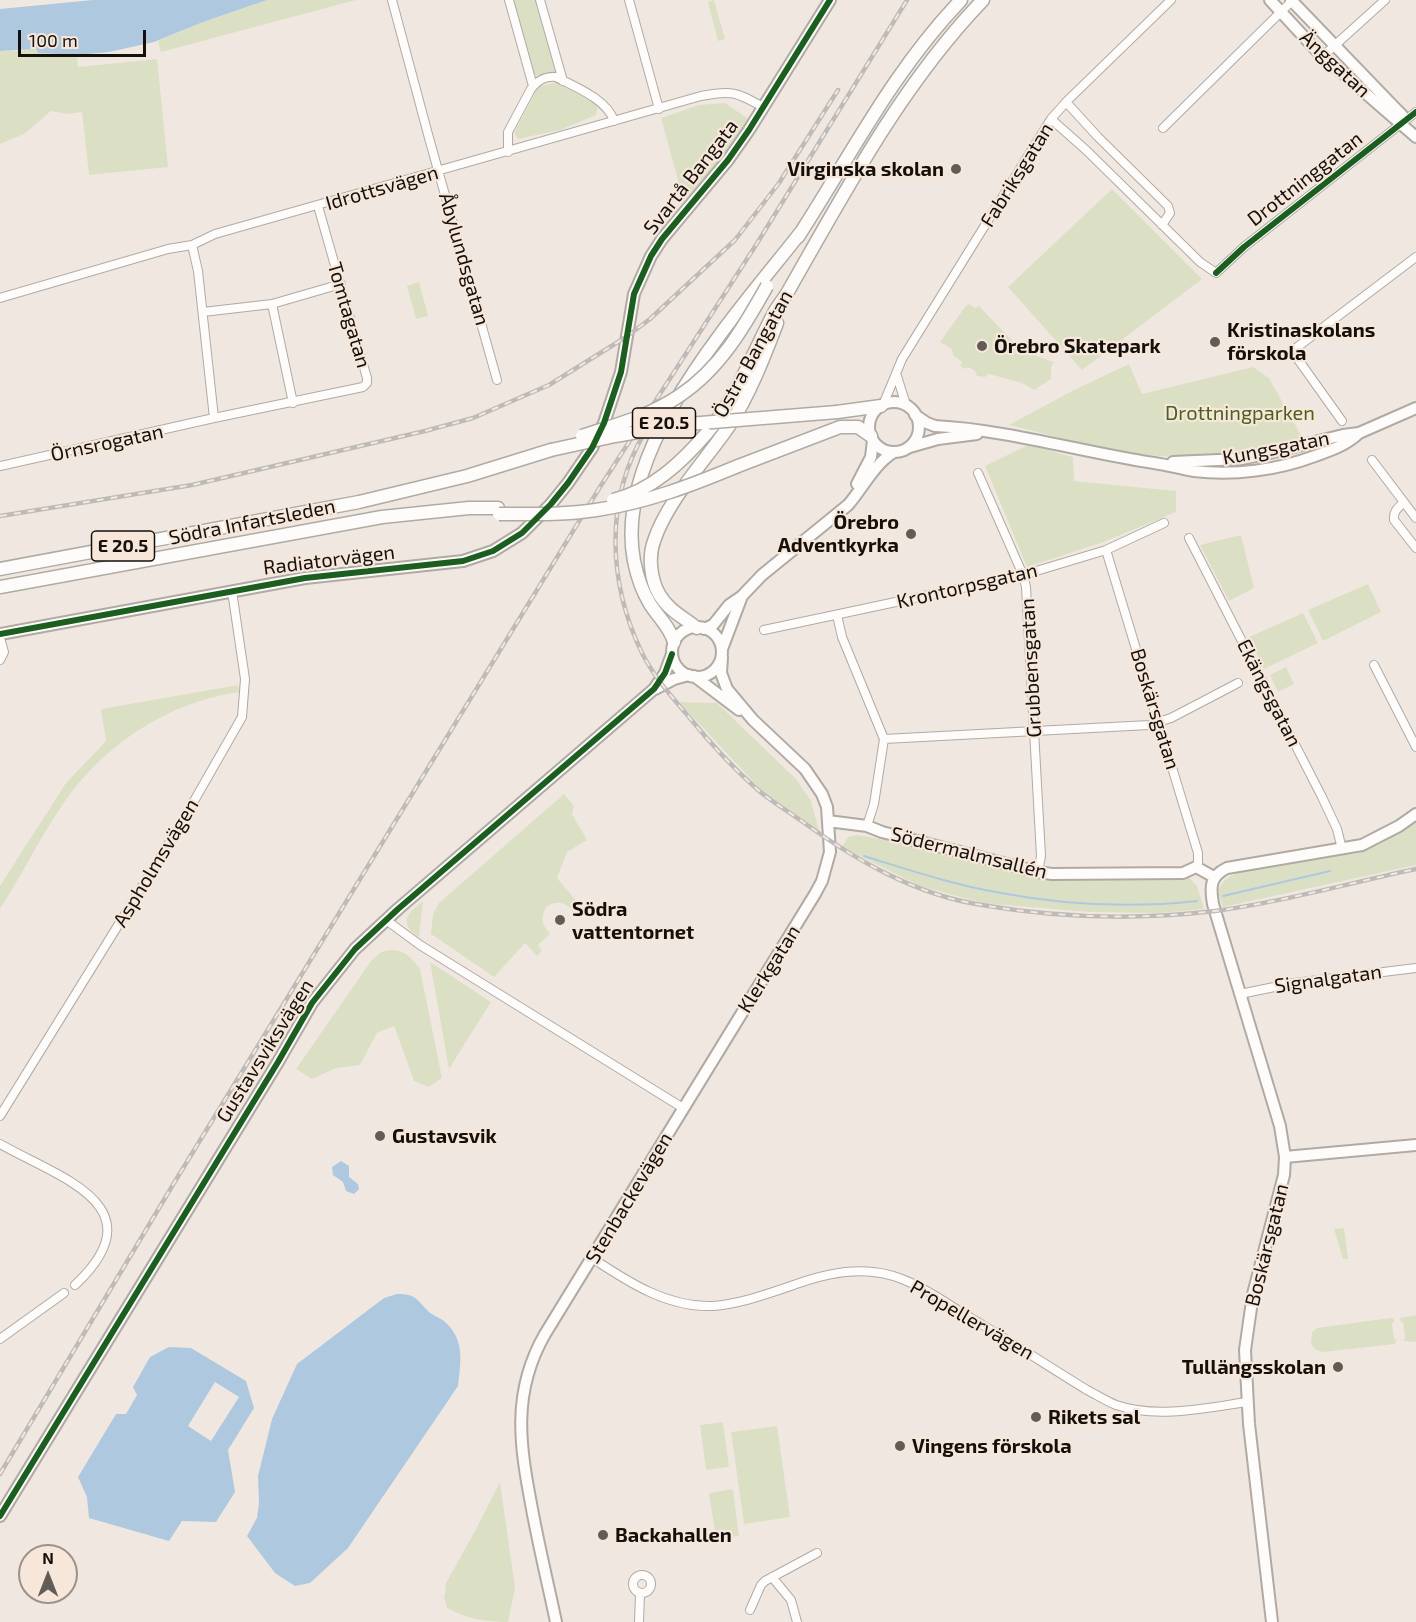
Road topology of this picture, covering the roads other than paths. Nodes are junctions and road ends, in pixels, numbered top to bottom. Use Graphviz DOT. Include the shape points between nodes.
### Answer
graph roads {
  1 [pos="392,0"];
  2 [pos="509,0"];
  3 [pos="540,0"];
  4 [pos="628,0"];
  5 [pos="830,0"];
  6 [pos="961,0"];
  7 [pos="983,0"];
  8 [pos="1171,0"];
  9 [pos="1270,0"];
  10 [pos="1385,0"];
  11 [pos="1292,1"];
  12 [pos="1281,13"];
  13 [pos="1335,43"];
  14 [pos="1323,56"];
  15 [pos="563,81"];
  16 [pos="533,86"];
  17 [pos="1066,102"];
  18 [pos="763,107"];
  19 [pos="659,109"];
  20 [pos="1416,112"];
  21 [pos="1052,119"];
  22 [pos="614,122"];
  23 [pos="1403,124"];
  24 [pos="1163,128"];
  25 [pos="1416,137"];
  26 [pos="508,152"];
  27 [pos="438,171"];
  28 [pos="318,206"];
  29 [pos="1162,225"];
  30 [pos="801,232"];
  31 [pos="192,245"];
  32 [pos="1416,257"];
  33 [pos="341,284"];
  34 [pos="790,288"];
  35 [pos="0,298"];
  36 [pos="272,304"];
  37 [pos="202,312"];
  38 [pos="897,376"];
  39 [pos="497,380"];
  40 [pos="293,403"];
  41 [pos="882,405"];
  42 [pos="906,405"];
  43 [pos="1416,408"];
  44 [pos="915,414"];
  45 [pos="214,418"];
  46 [pos="1342,421"];
  47 [pos="604,423"];
  48 [pos="995,432"];
  49 [pos="872,443"];
  50 [pos="909,447"];
  51 [pos="551,450"];
  52 [pos="889,455"];
  53 [pos="1372,460"];
  54 [pos="0,466"];
  55 [pos="978,473"];
  56 [pos="867,476"];
  57 [pos="1404,502"];
  58 [pos="498,511"];
  59 [pos="1416,518"];
  60 [pos="1164,523"];
  61 [pos="1189,538"];
  62 [pos="1416,548"];
  63 [pos="1106,550"];
  64 [pos="0,569"];
  65 [pos="1023,575"];
  66 [pos="0,587"];
  67 [pos="232,591"];
  68 [pos="742,596"];
  69 [pos="837,615"];
  70 [pos="700,628"];
  71 [pos="764,630"];
  72 [pos="0,636"];
  73 [pos="673,648"];
  74 [pos="722,653"];
  75 [pos="0,660"];
  76 [pos="1374,665"];
  77 [pos="691,675"];
  78 [pos="1238,683"];
  79 [pos="654,689"];
  80 [pos="753,720"];
  81 [pos="1159,722"];
  82 [pos="1034,732"];
  83 [pos="884,739"];
  84 [pos="1416,747"];
  85 [pos="1416,814"];
  86 [pos="828,821"];
  87 [pos="867,826"];
  88 [pos="1342,849"];
  89 [pos="1196,867"];
  90 [pos="1038,872"];
  91 [pos="1214,877"];
  92 [pos="386,920"];
  93 [pos="1416,968"];
  94 [pos="1240,994"];
  95 [pos="683,1108"];
  96 [pos="0,1116"];
  97 [pos="0,1144"];
  98 [pos="1416,1144"];
  99 [pos="1285,1157"];
  100 [pos="592,1258"];
  101 [pos="75,1285"];
  102 [pos="64,1293"];
  103 [pos="0,1339"];
  104 [pos="1247,1402"];
  105 [pos="0,1516"];
  106 [pos="817,1553"];
  107 [pos="772,1577"];
  108 [pos="640,1594"];
  109 [pos="750,1610"];
  110 [pos="556,1622"];
  111 [pos="639,1622"];
  112 [pos="797,1622"];
  113 [pos="1272,1622"];
  1 -- 27 [label="street, Åbylundsgatan"];
  2 -- 16 [label="street"];
  3 -- 15 [label="street"];
  4 -- 19 [label="street"];
  5 -- 18 [label="street, Svartå Bangata"];
  6 -- 30 [label="main road, Östra Bangatan / E 20.5" via="901,73"];
  7 -- 34 [label="main road, Östra Bangatan / E 20.5" via="911,90 850,184"];
  8 -- 17 [label="street, Fabriksgatan"];
  9 -- 12 [label="street, Änggatan"];
  10 -- 13 [label="street"];
  11 -- 12 [label="street"];
  11 -- 13 [label="street, Änggatan"];
  12 -- 14 [label="street, Änggatan"];
  12 -- 24 [label="street"];
  13 -- 14 [label="street"];
  13 -- 23 [label="street, Änggatan" via="1402,115"];
  14 -- 23 [label="street, Änggatan"];
  15 -- 16 [label="street" via="550,76"];
  15 -- 22 [label="street" via="604,105"];
  16 -- 26 [label="street" via="508,132"];
  17 -- 21 [label="street, Fabriksgatan"];
  17 -- 29 [label="street" via="1168,206 1170,213"];
  18 -- 19 [label="street, Idrottsvägen" via="741,94 723,92"];
  18 -- 47 [label="street, Svartå Bangata" via="728,160 662,239 641,275 629,315 616,389"];
  19 -- 22 [label="street, Idrottsvägen"];
  20 -- 23 [label="street, Drottninggatan"];
  21 -- 29 [label="street"];
  21 -- 38 [label="street, Fabriksgatan" via="902,359"];
  22 -- 26 [label="street, Idrottsvägen"];
  23 -- 25 [label="street, Änggatan"];
  23 -- 29 [label="street, Drottninggatan" via="1216,273"];
  26 -- 27 [label="street, Idrottsvägen"];
  27 -- 28 [label="street, Idrottsvägen"];
  27 -- 39 [label="street, Åbylundsgatan"];
  28 -- 31 [label="street, Idrottsvägen" via="215,234"];
  28 -- 33 [label="street, Tomtagatan"];
  30 -- 51 [label="main road, Östra Bangatan / E 20.5, bridge" via="733,343 694,385 661,406"];
  30 -- 73 [label="main road, E 20.5" via="689,378 658,433 640,481 633,528 634,563 641,586 671,633"];
  31 -- 35 [label="street, Idrottsvägen"];
  31 -- 37 [label="street"];
  32 -- 46 [label="street" via="1292,351"];
  33 -- 36 [label="street"];
  33 -- 40 [label="street, Tomtagatan" via="367,383 358,390"];
  34 -- 58 [label="main road, Östra Bangatan / E 20.5, bridge" via="734,392 706,434 679,464 629,495 595,504"];
  34 -- 70 [label="main road, E 20.5" via="740,408 671,506 654,541 651,556 659,593 673,611"];
  36 -- 37 [label="street"];
  36 -- 40 [label="street"];
  37 -- 45 [label="street"];
  38 -- 41 [label="street, Fabriksgatan"];
  38 -- 42 [label="street"];
  40 -- 45 [label="street, Örnsrogatan"];
  41 -- 42 [label="street"];
  41 -- 49 [label="street" via="871,417"];
  41 -- 51 [label="main road, bridge" via="676,425"];
  42 -- 44 [label="street"];
  43 -- 48 [label="street, Kungsgatan" via="1359,433 1241,459 1156,463"];
  44 -- 48 [label="street, Kungsgatan" via="935,426"];
  44 -- 50 [label="street" via="919,431"];
  45 -- 54 [label="street, Örnsrogatan"];
  47 -- 67 [label="street, Radiatorvägen" via="583,462 551,504 522,533 493,551 441,565 315,576"];
  48 -- 50 [label="street, Kungsgatan"];
  49 -- 52 [label="street"];
  49 -- 56 [label="street"];
  49 -- 58 [label="main road, bridge" via="858,427 840,427 684,487 620,506 576,513"];
  50 -- 52 [label="street"];
  51 -- 64 [label="main road, Södra Infartsleden / E 20.5" via="467,476 359,502"];
  52 -- 56 [label="street"];
  53 -- 57 [label="street"];
  55 -- 65 [label="street, Grubbensgatan"];
  56 -- 68 [label="street" via="841,509"];
  57 -- 59 [label="street"];
  57 -- 62 [label="street" via="1393,515 1394,520"];
  58 -- 66 [label="main road, Södra Infartsleden / E 20.5" via="364,520"];
  60 -- 63 [label="street, Krontorpsgatan"];
  61 -- 88 [label="street, Ekängsgatan" via="1322,797"];
  63 -- 65 [label="street, Krontorpsgatan"];
  63 -- 81 [label="street, Boskärsgatan"];
  65 -- 69 [label="street, Krontorpsgatan"];
  65 -- 82 [label="street, Grubbensgatan"];
  67 -- 72 [label="street, Radiatorvägen"];
  67 -- 96 [label="street, Aspholmsvägen" via="245,679 242,717 182,822"];
  68 -- 70 [label="street" via="713,625"];
  68 -- 74 [label="street"];
  69 -- 71 [label="street, Krontorpsgatan"];
  69 -- 83 [label="street" via="838,627"];
  70 -- 73 [label="street" via="683,631"];
  70 -- 74 [label="street" via="715,634"];
  72 -- 75 [label="street" via="4,651"];
  73 -- 77 [label="street" via="679,668"];
  73 -- 79 [label="street, Gustavsviksvägen" via="665,673"];
  74 -- 77 [label="street" via="712,672"];
  74 -- 80 [label="street" via="723,681"];
  76 -- 84 [label="street"];
  77 -- 79 [label="street, Gustavsviksvägen"];
  77 -- 80 [label="street"];
  78 -- 81 [label="street"];
  79 -- 92 [label="street, Gustavsviksvägen"];
  80 -- 86 [label="street" via="815,781 827,807"];
  81 -- 82 [label="street"];
  81 -- 89 [label="street, Boskärsgatan" via="1198,854"];
  82 -- 83 [label="street"];
  82 -- 90 [label="street, Grubbensgatan" via="1041,856"];
  83 -- 87 [label="street"];
  85 -- 88 [label="street" via="1371,842"];
  86 -- 87 [label="street, Södermalmsallén"];
  86 -- 95 [label="street, Klerkgatan" via="830,852 822,880"];
  87 -- 90 [label="street, Södermalmsallén"];
  88 -- 91 [label="street" via="1236,865"];
  89 -- 90 [label="street, Södermalmsallén" via="1183,873"];
  89 -- 91 [label="street"];
  91 -- 94 [label="street, Boskärsgatan" via="1211,893"];
  92 -- 95 [label="street"];
  92 -- 105 [label="street, Gustavsviksvägen" via="345,960 312,1003"];
  93 -- 94 [label="street, Signalgatan"];
  94 -- 99 [label="street, Boskärsgatan" via="1280,1126"];
  95 -- 100 [label="street, Stenbackevägen"];
  97 -- 101 [label="street" via="71,1182 103,1211 108,1229 103,1251"];
  98 -- 99 [label="street"];
  99 -- 104 [label="street, Boskärsgatan" via="1283,1185 1248,1322"];
  100 -- 104 [label="street, Propellervägen" via="650,1293 699,1305 724,1305 833,1274 875,1272 914,1284 1116,1405 1162,1411"];
  100 -- 110 [label="street, Stenbackevägen" via="536,1350 521,1412 524,1467"];
  102 -- 103 [label="street"];
  104 -- 113 [label="street, Boskärsgatan"];
  106 -- 107 [label="street"];
  107 -- 109 [label="street" via="761,1585"];
  107 -- 112 [label="street" via="791,1600"];
  108 -- 111 [label="street"];
}
